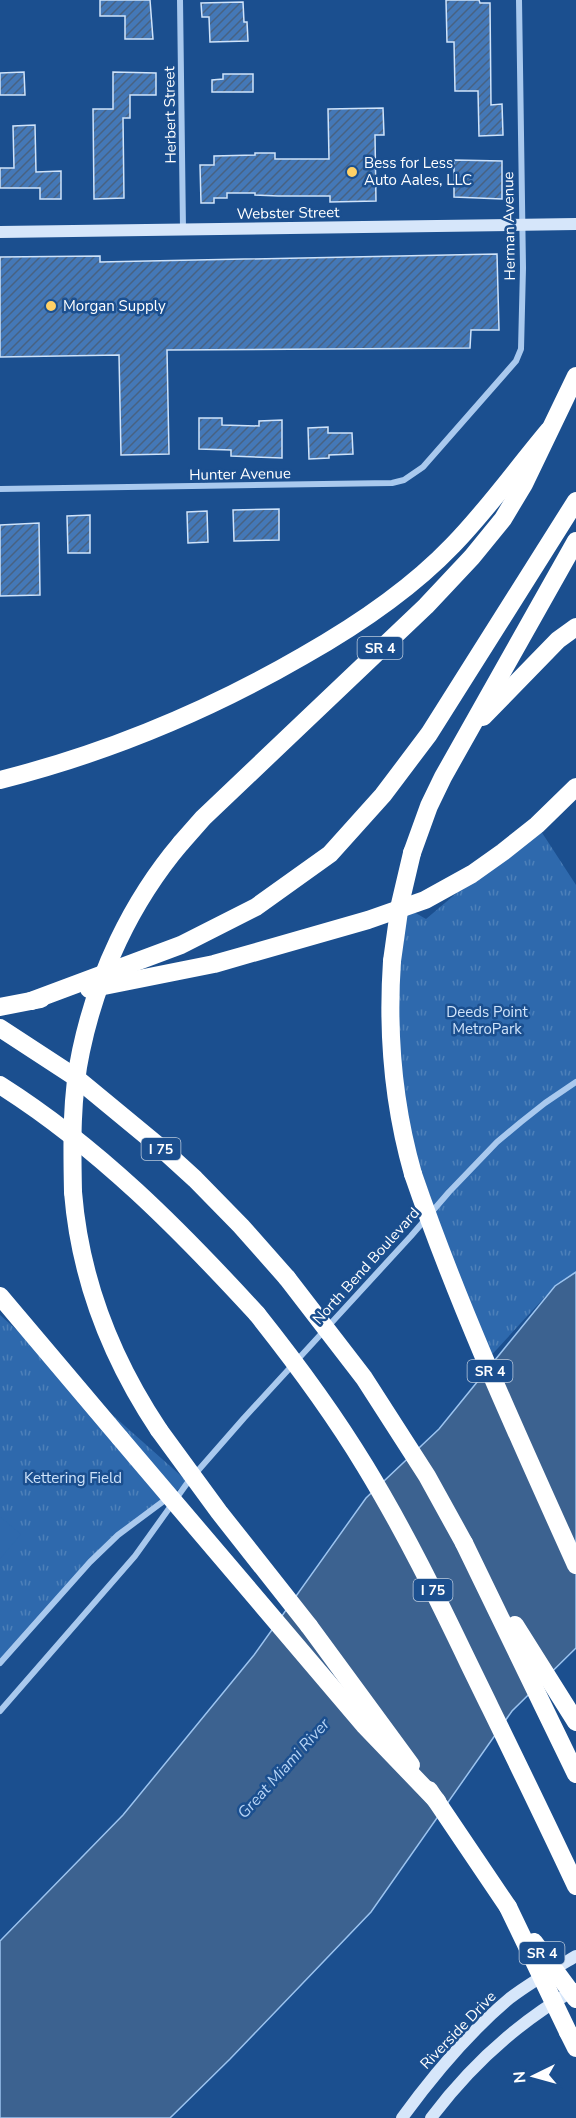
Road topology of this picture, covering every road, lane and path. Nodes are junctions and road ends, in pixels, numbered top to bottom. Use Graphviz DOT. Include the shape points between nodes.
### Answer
graph roads {
  1 [pos="180,0"];
  2 [pos="519,0"];
  3 [pos="576,224"];
  4 [pos="521,225"];
  5 [pos="183,229"];
  6 [pos="0,232"];
  7 [pos="576,376"];
  8 [pos="457,428"];
  9 [pos="549,430"];
  10 [pos="0,489"];
  11 [pos="576,501"];
  12 [pos="576,541"];
  13 [pos="576,627"];
  14 [pos="466,736"];
  15 [pos="0,780"];
  16 [pos="576,786"];
  17 [pos="31,1001"];
  18 [pos="0,1007"];
  19 [pos="0,1028"];
  20 [pos="576,1083"];
  21 [pos="0,1085"];
  22 [pos="0,1296"];
  23 [pos="188,1482"];
  24 [pos="464,1543"];
  25 [pos="576,1565"];
  26 [pos="0,1663"];
  27 [pos="0,1711"];
  28 [pos="576,1722"];
  29 [pos="576,1774"];
  30 [pos="437,1801"];
  31 [pos="576,1886"];
  32 [pos="508,1907"];
  33 [pos="576,1956"];
  34 [pos="576,1989"];
  35 [pos="576,1999"];
  36 [pos="576,2048"];
  37 [pos="402,2118"];
  38 [pos="431,2118"];
  1 -- 5 [label="street, Herbert Street"];
  2 -- 4 [label="street, Herman Avenue"];
  3 -- 4 [label="street, Webster Street"];
  4 -- 5 [label="street, Webster Street"];
  4 -- 8 [label="street, Herman Avenue" via="521,349 516,361"];
  5 -- 6 [label="street, Webster Street"];
  7 -- 9 [label="highway, SR 4"];
  8 -- 10 [label="street, Hunter Avenue" via="418,471 392,483"];
  9 -- 15 [label="highway" via="452,546 396,596 350,628 225,699 163,727 96,752"];
  9 -- 30 [label="highway, SR 4, bridge" via="503,519 472,557 426,606 203,818 157,873 127,921 93,1002 80,1052 73,1108 74,1192 81,1251 116,1357 159,1430"];
  11 -- 17 [label="highway" via="429,734 383,795 330,854 256,907 182,945"];
  12 -- 14 [label="highway, SR 4"];
  13 -- 14 [label="highway" via="558,640"];
  14 -- 25 [label="highway, SR 4, bridge" via="443,777 412,853 398,913 392,961 392,1068 400,1127 437,1243"];
  16 -- 17 [label="highway" via="503,852 425,900 214,963"];
  17 -- 18 [label="highway"];
  19 -- 24 [label="highway, I 75, bridge" via="75,1077 195,1179 241,1226 364,1378 427,1476"];
  20 -- 23 [label="street, North Bend Boulevard" via="497,1142"];
  21 -- 31 [label="highway, I 75, bridge" via="136,1190 257,1314 299,1368 366,1467 397,1521"];
  22 -- 30 [label="highway, bridge" via="364,1725"];
  23 -- 26 [label="street, North Bend Boulevard" via="118,1535"];
  23 -- 27 [label="street, North Bend Boulevard" via="135,1556"];
  24 -- 28 [label="highway"];
  24 -- 29 [label="highway, I 75"];
  30 -- 32 [label="highway, SR 4"];
  32 -- 35 [label="highway, SR 4, bridge"];
  32 -- 36 [label="highway, bridge"];
  33 -- 37 [label="street, Riverside Drive" via="511,1998 476,2029 434,2073"];
  34 -- 38 [label="street" via="492,2049"];
}
